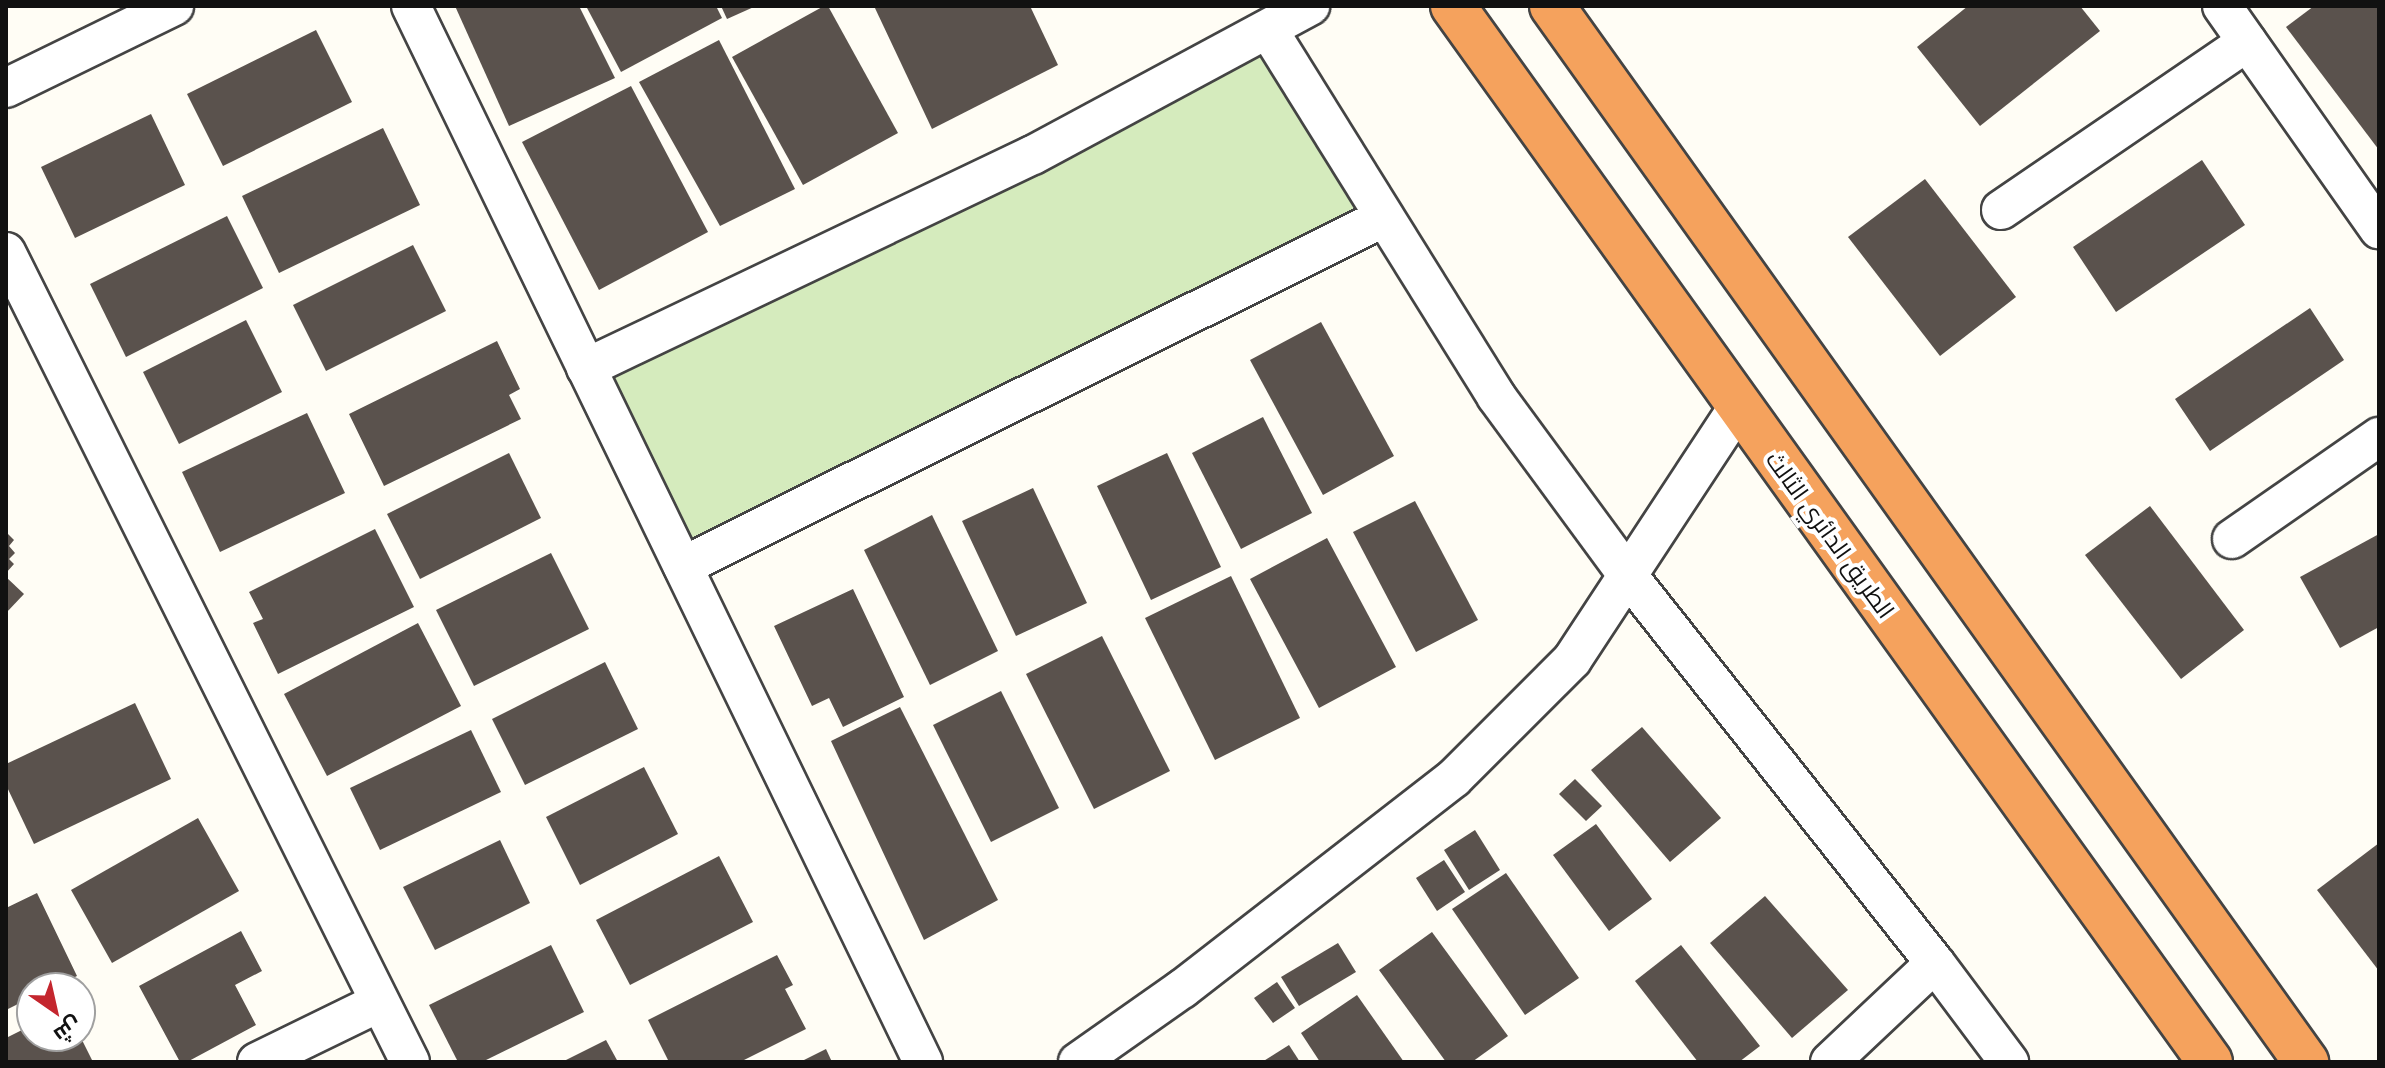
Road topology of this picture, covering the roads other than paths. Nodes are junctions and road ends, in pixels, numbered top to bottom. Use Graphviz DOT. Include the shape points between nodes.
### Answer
graph roads {
  1 [pos="174,6"];
  2 [pos="411,6"];
  3 [pos="1310,6"];
  4 [pos="1453,6"];
  5 [pos="1552,6"];
  6 [pos="2222,6"];
  7 [pos="1269,31"];
  8 [pos="2247,42"];
  9 [pos="6,88"];
  10 [pos="2001,210"];
  11 [pos="1383,218"];
  12 [pos="2379,229"];
  13 [pos="6,252"];
  14 [pos="586,368"];
  15 [pos="1738,407"];
  16 [pos="2379,437"];
  17 [pos="2232,539"];
  18 [pos="683,566"];
  19 [pos="1629,577"];
  20 [pos="1935,963"];
  21 [pos="378,1003"];
  22 [pos="257,1062"];
  23 [pos="410,1062"];
  24 [pos="923,1062"];
  25 [pos="1078,1062"];
  26 [pos="1830,1062"];
  27 [pos="2009,1062"];
  28 [pos="2210,1062"];
  29 [pos="2306,1062"];
  1 -- 9 [label="street"];
  2 -- 14 [label="street"];
  3 -- 7 [label="street"];
  4 -- 15 [label="highway, الطريق الدائري الثالث"];
  5 -- 29 [label="highway"];
  6 -- 8 [label="street"];
  7 -- 11 [label="street"];
  7 -- 14 [label="street" via="1033,155"];
  8 -- 10 [label="street"];
  8 -- 12 [label="street"];
  11 -- 18 [label="street"];
  11 -- 19 [label="street" via="1496,396"];
  13 -- 21 [label="street"];
  14 -- 18 [label="street"];
  15 -- 19 [label="street"];
  15 -- 28 [label="highway, الطريق الدائري الثالث"];
  16 -- 17 [label="street"];
  18 -- 24 [label="street"];
  19 -- 20 [label="street"];
  19 -- 25 [label="street" via="1572,660 1454,778 1182,989"];
  20 -- 26 [label="street"];
  20 -- 27 [label="street"];
  21 -- 22 [label="street"];
  21 -- 23 [label="street"];
}
